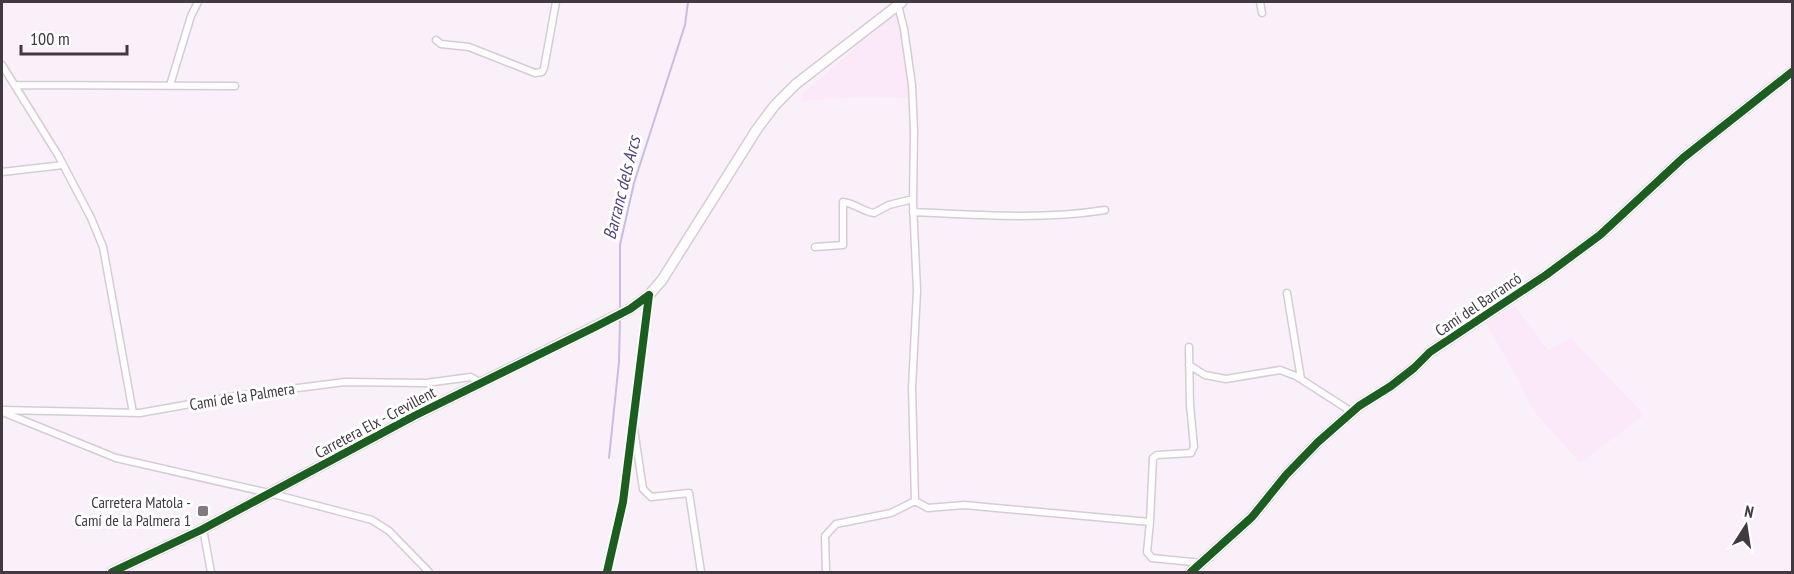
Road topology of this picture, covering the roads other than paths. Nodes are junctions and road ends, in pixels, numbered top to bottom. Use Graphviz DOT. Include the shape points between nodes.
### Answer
graph roads {
  1 [pos="198,2"];
  2 [pos="556,2"];
  3 [pos="1260,2"];
  4 [pos="898,4"];
  5 [pos="1262,13"];
  6 [pos="436,40"];
  7 [pos="2,65"];
  8 [pos="1792,72"];
  9 [pos="16,85"];
  10 [pos="170,85"];
  11 [pos="235,86"];
  12 [pos="63,165"];
  13 [pos="2,172"];
  14 [pos="913,199"];
  15 [pos="1105,210"];
  16 [pos="913,212"];
  17 [pos="816,247"];
  18 [pos="1287,293"];
  19 [pos="649,295"];
  20 [pos="1189,347"];
  21 [pos="1189,364"];
  22 [pos="1301,380"];
  23 [pos="482,382"];
  24 [pos="2,411"];
  25 [pos="1352,412"];
  26 [pos="133,413"];
  27 [pos="633,419"];
  28 [pos="269,493"];
  29 [pos="915,501"];
  30 [pos="1150,522"];
  31 [pos="203,529"];
  32 [pos="1203,563"];
  33 [pos="112,573"];
  34 [pos="211,573"];
  35 [pos="429,573"];
  36 [pos="608,573"];
  37 [pos="701,573"];
  38 [pos="826,573"];
  39 [pos="1191,573"];
  1 -- 10 [label="street"];
  2 -- 6 [label="street" via="542,72"];
  3 -- 5 [label="street"];
  4 -- 14 [label="street" via="912,85"];
  4 -- 19 [label="street, Carretera Elx - Crevillent" via="775,105"];
  7 -- 9 [label="street"];
  8 -- 25 [label="street, Camí del Barrancó" via="1683,158 1600,235 1430,352"];
  9 -- 10 [label="street"];
  9 -- 12 [label="street"];
  10 -- 11 [label="street"];
  12 -- 13 [label="street"];
  12 -- 26 [label="street" via="103,247"];
  14 -- 16 [label="street"];
  14 -- 17 [label="street" via="874,213 843,202 843,245"];
  15 -- 16 [label="street" via="1074,215 1006,216"];
  16 -- 29 [label="street"];
  18 -- 22 [label="street"];
  19 -- 23 [label="street, Carretera Elx - Crevillent" via="597,327"];
  19 -- 27 [label="street"];
  20 -- 21 [label="street"];
  21 -- 22 [label="street" via="1205,375 1226,379 1280,370"];
  21 -- 30 [label="street" via="1194,447 1191,453 1153,458"];
  22 -- 25 [label="street"];
  23 -- 26 [label="street, Camí de la Palmera" via="471,377 426,382 345,382"];
  23 -- 28 [label="street, Carretera Elx - Crevillent"];
  24 -- 26 [label="street, Camí de la Palmera"];
  24 -- 28 [label="street" via="116,458"];
  25 -- 32 [label="street, Camí del Barrancó" via="1318,442 1252,517"];
  27 -- 36 [label="street" via="623,502"];
  27 -- 37 [label="street" via="643,489 651,497 689,493"];
  28 -- 31 [label="street, Carretera Elx - Crevillent"];
  28 -- 35 [label="street" via="372,520 396,537"];
  29 -- 30 [label="street" via="928,508 964,506"];
  29 -- 38 [label="street" via="891,513 836,524 825,536"];
  30 -- 32 [label="street" via="1147,552 1152,558"];
  31 -- 33 [label="street, Carretera Elx - Crevillent"];
  31 -- 34 [label="street"];
  32 -- 39 [label="street, Camí del Barrancó"];
}
